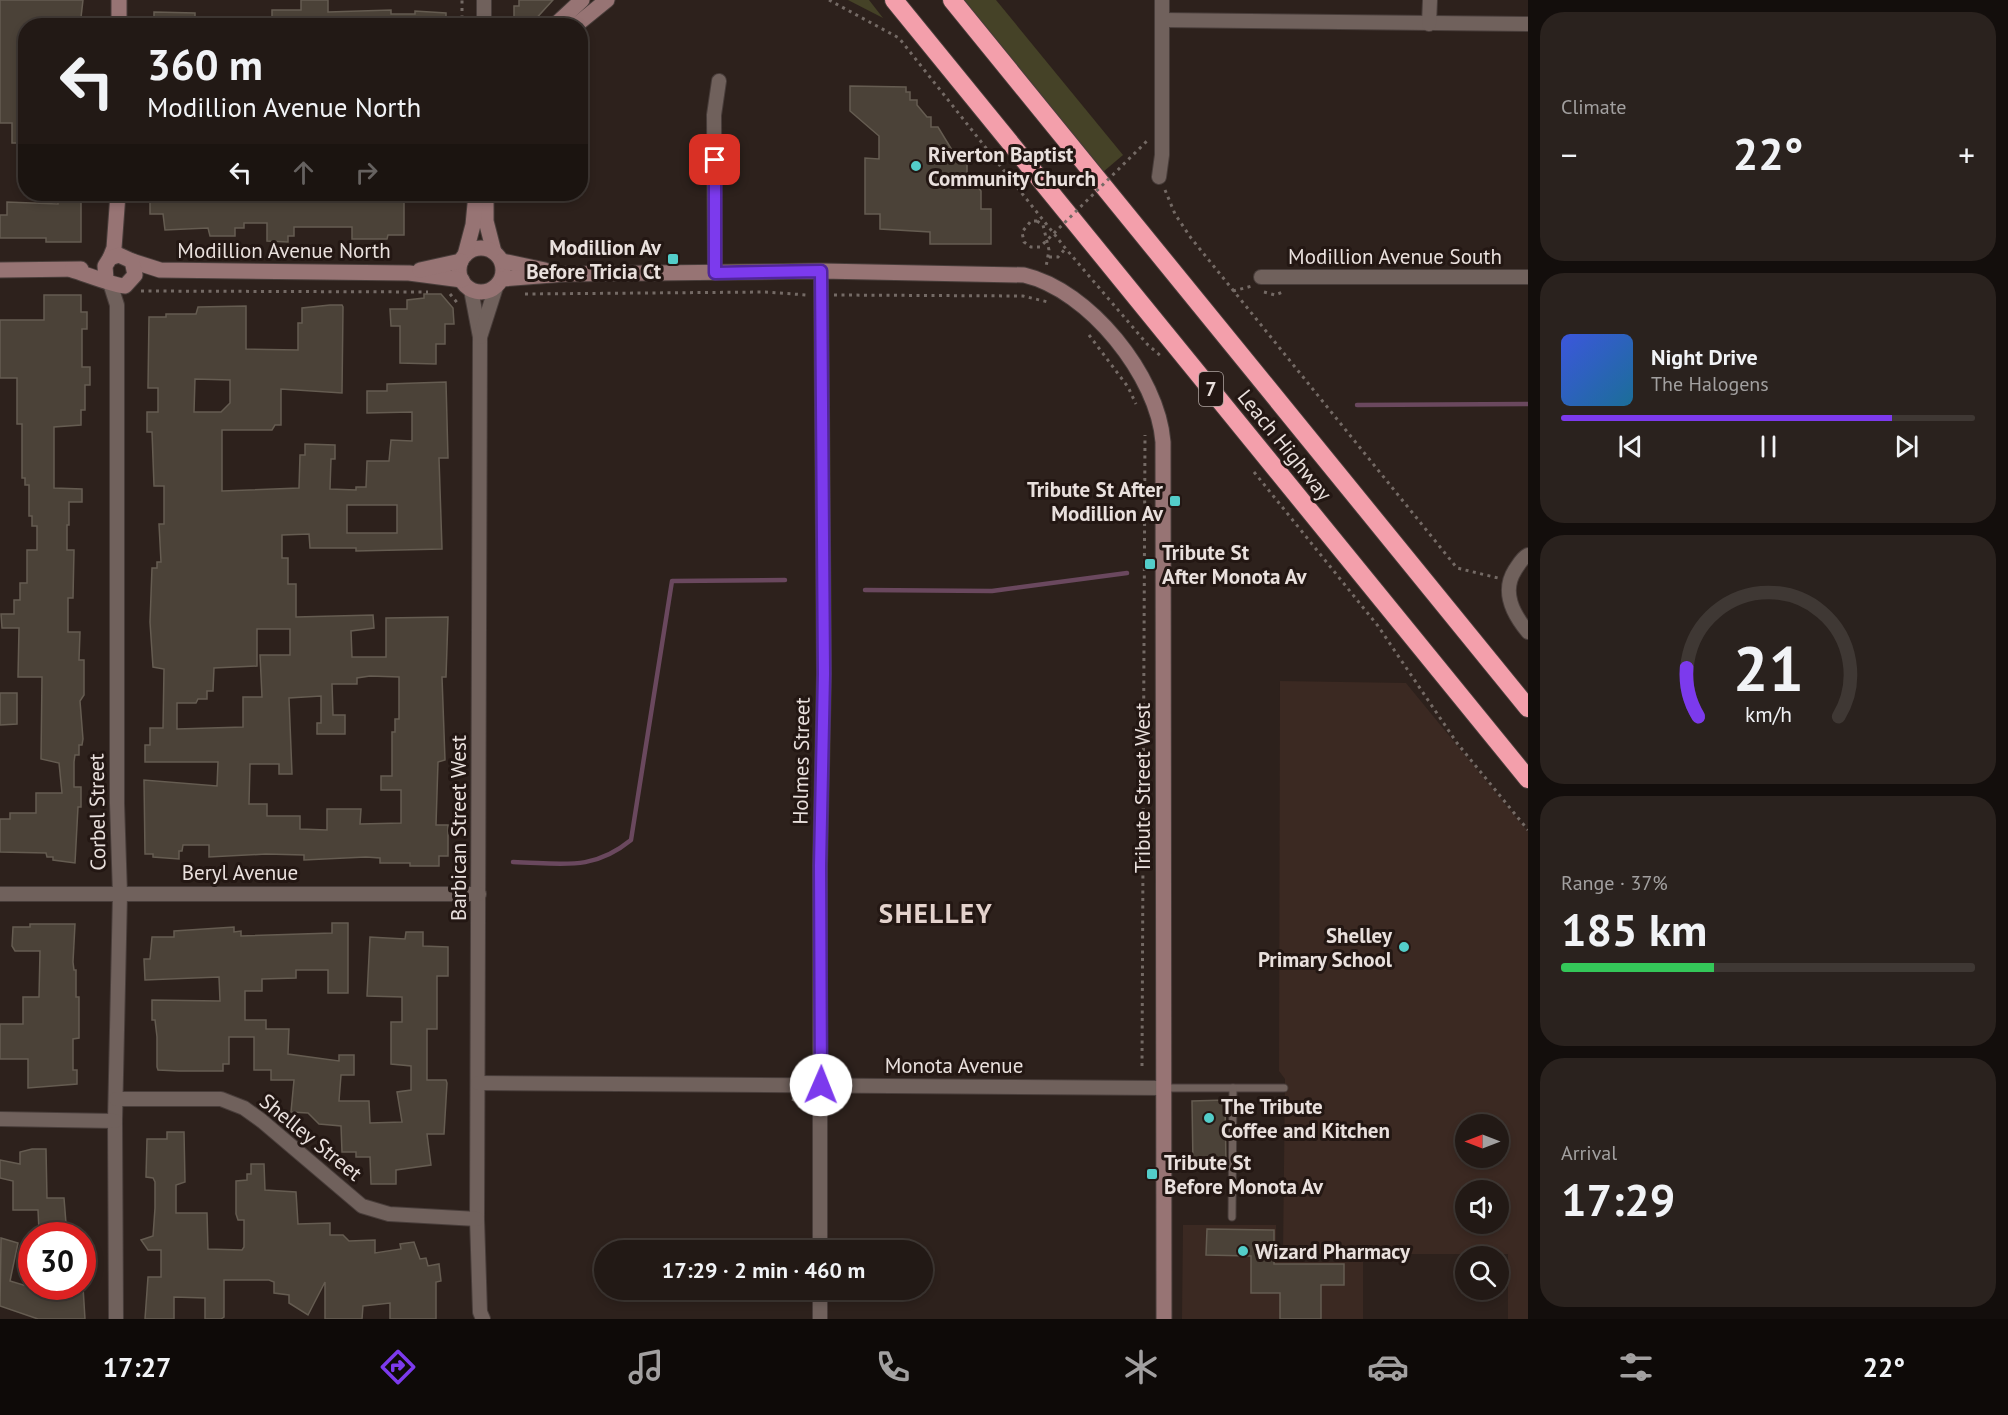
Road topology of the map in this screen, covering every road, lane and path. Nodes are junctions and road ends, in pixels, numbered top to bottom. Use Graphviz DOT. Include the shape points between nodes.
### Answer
graph roads {
  1 [pos="119,0"];
  2 [pos="462,0"];
  3 [pos="484,0"];
  4 [pos="582,0"];
  5 [pos="607,0"];
  6 [pos="829,0"];
  7 [pos="894,0"];
  8 [pos="952,0"];
  9 [pos="1162,0"];
  10 [pos="1430,0"];
  11 [pos="119,18"];
  12 [pos="462,18"];
  13 [pos="484,18"];
  14 [pos="563,18"];
  15 [pos="585,18"];
  16 [pos="1162,20"];
  17 [pos="1429,24"];
  18 [pos="1528,24"];
  19 [pos="718,81"];
  20 [pos="1148,141"];
  21 [pos="1159,177"];
  22 [pos="118,201"];
  23 [pos="475,201"];
  24 [pos="486,201"];
  25 [pos="1066,249"];
  26 [pos="498,257"];
  27 [pos="1049,257"];
  28 [pos="463,258"];
  29 [pos="130,259"];
  30 [pos="0,270"];
  31 [pos="160,270"];
  32 [pos="821,271"];
  33 [pos="108,272"];
  34 [pos="409,273"];
  35 [pos="715,273"];
  36 [pos="565,274"];
  37 [pos="1528,277"];
  38 [pos="1042,279"];
  39 [pos="134,280"];
  40 [pos="1258,281"];
  41 [pos="499,283"];
  42 [pos="466,285"];
  43 [pos="1233,291"];
  44 [pos="436,292"];
  45 [pos="448,292"];
  46 [pos="517,294"];
  47 [pos="822,295"];
  48 [pos="1052,304"];
  49 [pos="117,305"];
  50 [pos="469,309"];
  51 [pos="1084,327"];
  52 [pos="480,337"];
  53 [pos="1164,359"];
  54 [pos="1141,413"];
  55 [pos="1145,434"];
  56 [pos="1253,470"];
  57 [pos="1528,555"];
  58 [pos="1510,581"];
  59 [pos="1528,632"];
  60 [pos="1528,708"];
  61 [pos="1528,779"];
  62 [pos="1528,830"];
  63 [pos="0,894"];
  64 [pos="120,894"];
  65 [pos="479,894"];
  66 [pos="1142,1066"];
  67 [pos="478,1083"];
  68 [pos="821,1085"];
  69 [pos="1162,1088"];
  70 [pos="1233,1088"];
  71 [pos="1284,1088"];
  72 [pos="116,1099"];
  73 [pos="0,1119"];
  74 [pos="115,1121"];
  75 [pos="1232,1218"];
  76 [pos="477,1219"];
  77 [pos="820,1240"];
  78 [pos="820,1300"];
  79 [pos="116,1319"];
  80 [pos="483,1319"];
  81 [pos="820,1319"];
  82 [pos="1164,1319"];
  1 -- 11 [label="street"];
  2 -- 12 [label="path"];
  3 -- 13 [label="street"];
  4 -- 14 [label="street"];
  5 -- 15 [label="street"];
  6 -- 25 [label="path" via="899,38"];
  7 -- 61 [label="highway, Leach Highway / 7"];
  8 -- 60 [label="highway, Leach Highway / 7"];
  9 -- 16 [label="street"];
  10 -- 17 [label="street"];
  16 -- 17 [label="street"];
  16 -- 21 [label="street"];
  17 -- 18 [label="street"];
  19 -- 35 [label="street" via="714,115"];
  20 -- 27 [label="path, bridge" via="1040,247 1033,248 1024,242 1022,232 1031,221 1043,225"];
  21 -- 43 [label="path" via="1175,214"];
  22 -- 29 [label="street, Corbel Street"];
  22 -- 33 [label="street, Corbel Street"];
  23 -- 28 [label="street, Barbican Street West"];
  24 -- 26 [label="street, Barbican Street West" via="486,221"];
  25 -- 27 [label="path" via="1059,256"];
  25 -- 53 [label="path"];
  26 -- 28 [label="street" via="483,248"];
  26 -- 36 [label="street"];
  26 -- 41 [label="street, Barbican Street West"];
  27 -- 38 [label="path"];
  28 -- 34 [label="street, Modillion Avenue North"];
  28 -- 42 [label="street, Barbican Street West"];
  29 -- 31 [label="street, Modillion Avenue North"];
  29 -- 33 [label="street" via="119,255"];
  29 -- 39 [label="street" via="136,270"];
  30 -- 33 [label="street"];
  31 -- 34 [label="street, Modillion Avenue North"];
  31 -- 39 [label="street, Modillion Avenue North"];
  32 -- 35 [label="street"];
  32 -- 38 [label="street" via="995,273"];
  32 -- 47 [label="street, Holmes Street"];
  33 -- 39 [label="street" via="119,287"];
  33 -- 49 [label="street, Corbel Street"];
  34 -- 42 [label="street, Modillion Avenue North"];
  35 -- 36 [label="street"];
  36 -- 41 [label="street"];
  37 -- 40 [label="street, Modillion Avenue South"];
  38 -- 69 [label="street, Tribute Street West" via="1085,307 1116,341 1147,387 1162,429"];
  39 -- 44 [label="path" via="138,291"];
  39 -- 49 [label="street"];
  40 -- 43 [label="path"];
  41 -- 42 [label="street" via="484,292"];
  41 -- 52 [label="street, Barbican Street West"];
  42 -- 50 [label="street, Barbican Street West"];
  43 -- 58 [label="path" via="1457,568"];
  45 -- 50 [label="path"];
  46 -- 47 [label="path"];
  47 -- 48 [label="path" via="1023,296"];
  47 -- 68 [label="street, Holmes Street"];
  49 -- 64 [label="street, Corbel Street" via="115,552"];
  50 -- 52 [label="street, Barbican Street West"];
  51 -- 54 [label="path" via="1128,387"];
  52 -- 65 [label="street, Barbican Street West"];
  55 -- 66 [label="path"];
  56 -- 62 [label="path" via="1378,626 1457,743"];
  57 -- 58 [label="street"];
  58 -- 59 [label="street" via="1508,598 1516,618"];
  63 -- 64 [label="street, Beryl Avenue"];
  64 -- 65 [label="street, Beryl Avenue"];
  64 -- 72 [label="street, Corbel Street"];
  65 -- 67 [label="street, Barbican Street West"];
  67 -- 68 [label="street, Monota Avenue"];
  67 -- 76 [label="street, Barbican Street West"];
  68 -- 69 [label="street, Monota Avenue"];
  68 -- 77 [label="street, Holmes Street"];
  69 -- 70 [label="lane, Monota Avenue"];
  69 -- 82 [label="street, Tribute Street West"];
  70 -- 71 [label="lane, Monota Avenue"];
  70 -- 75 [label="lane"];
  72 -- 74 [label="street, Corbel Street"];
  72 -- 76 [label="street, Shelley Street" via="220,1099 244,1108 262,1121 362,1206 389,1214"];
  73 -- 74 [label="street"];
  74 -- 79 [label="street, Corbel Street"];
  76 -- 80 [label="street, Barbican Street West"];
  78 -- 81 [label="street"];
}
